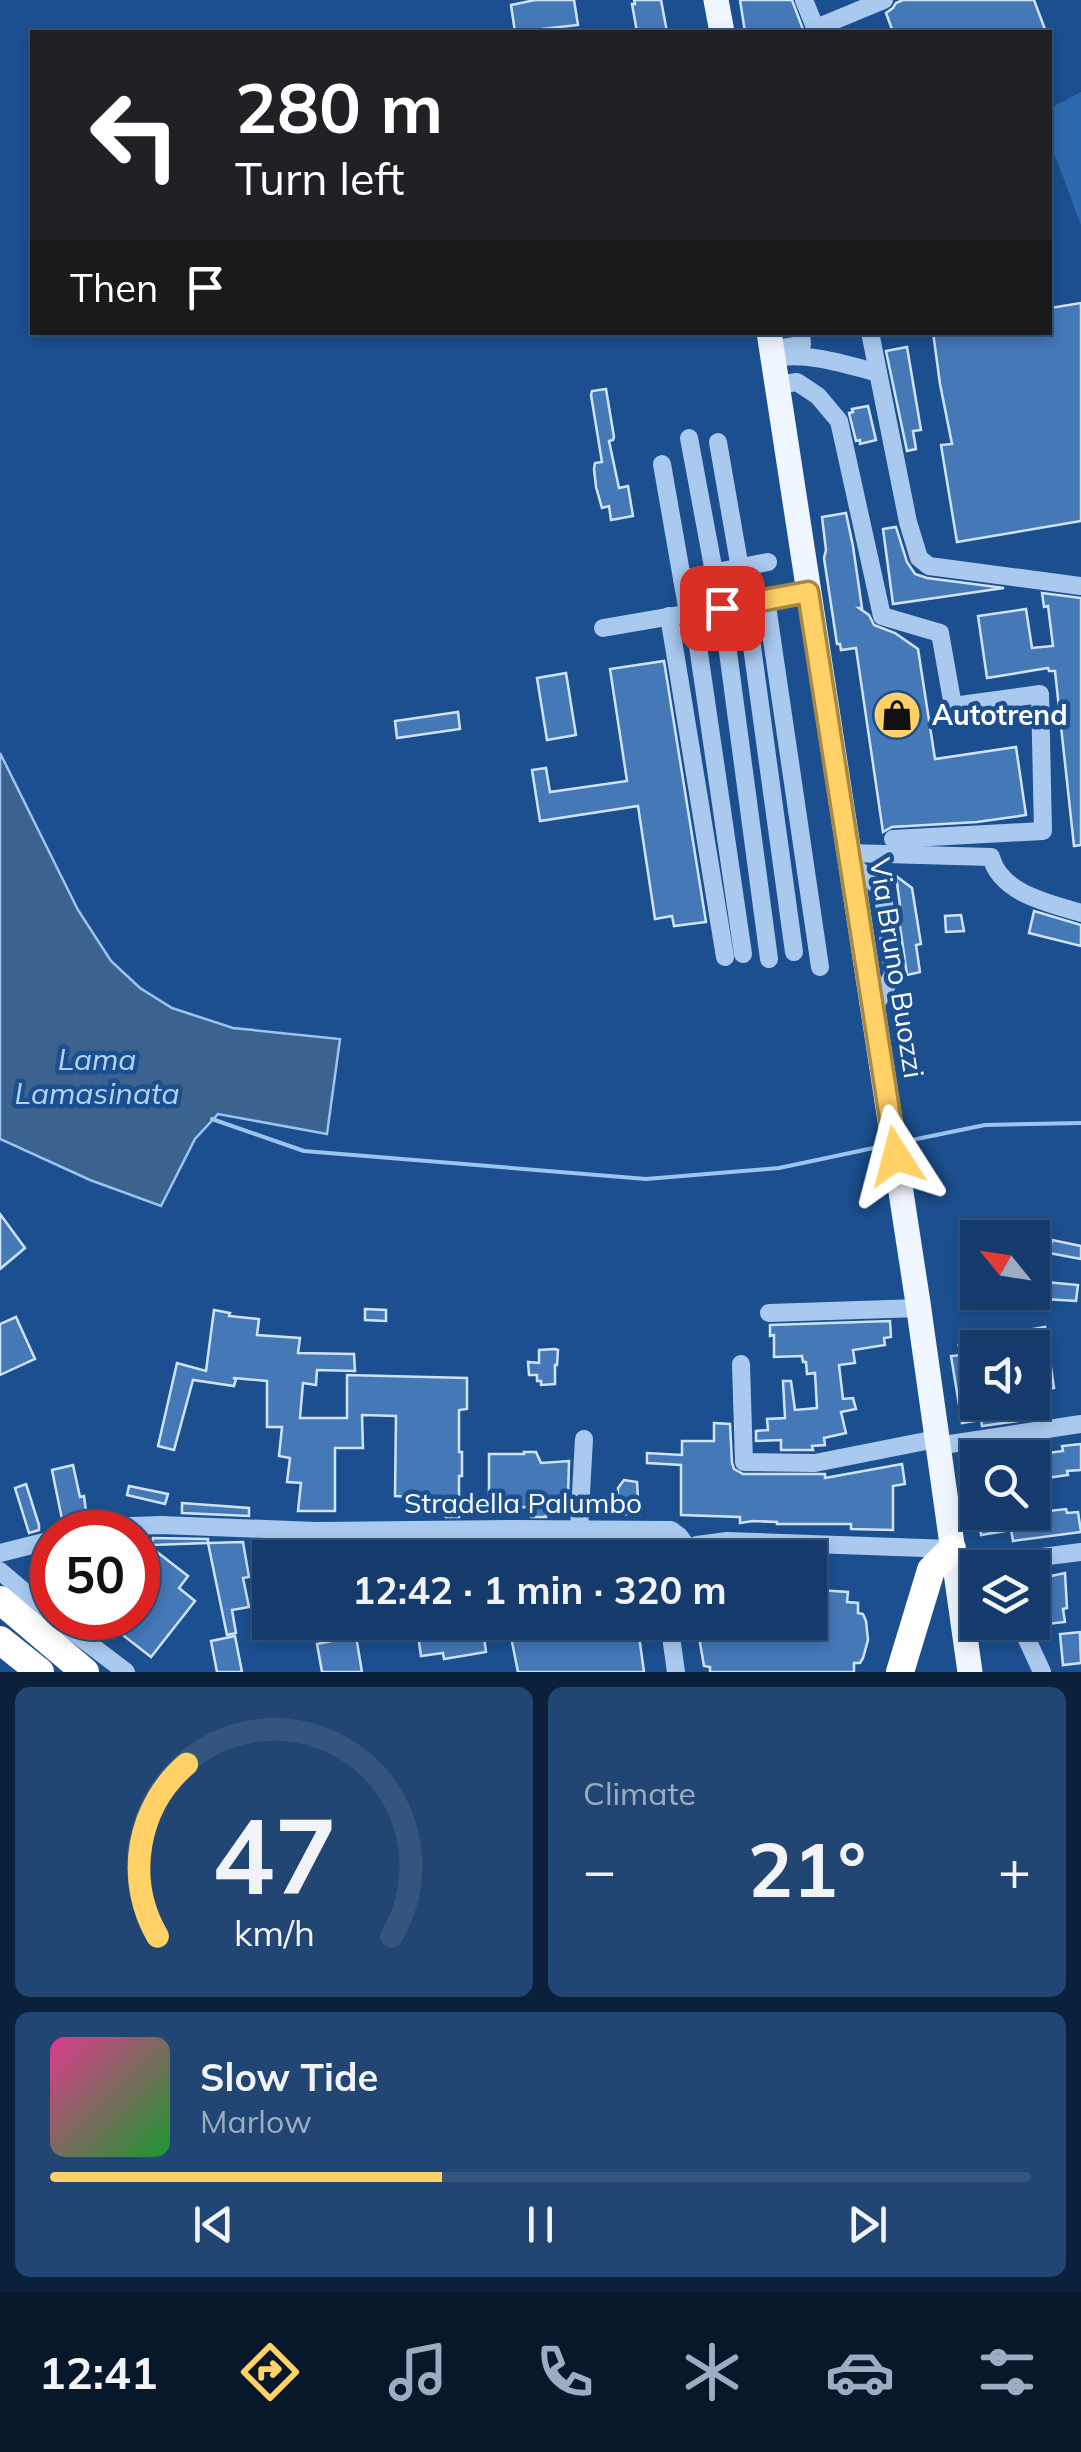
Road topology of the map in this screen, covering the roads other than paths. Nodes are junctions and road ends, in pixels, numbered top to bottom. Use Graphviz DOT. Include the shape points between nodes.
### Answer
graph roads {
  1 [pos="716,0"];
  2 [pos="804,0"];
  3 [pos="884,0"];
  4 [pos="722,30"];
  5 [pos="816,30"];
  6 [pos="801,335"];
  7 [pos="871,335"];
  8 [pos="773,357"];
  9 [pos="878,373"];
  10 [pos="689,438"];
  11 [pos="718,442"];
  12 [pos="662,464"];
  13 [pos="768,562"];
  14 [pos="740,568"];
  15 [pos="714,572"];
  16 [pos="682,578"];
  17 [pos="1081,586"];
  18 [pos="808,592"];
  19 [pos="766,599"];
  20 [pos="746,603"];
  21 [pos="722,608"];
  22 [pos="683,614"];
  23 [pos="603,628"];
  24 [pos="892,840"];
  25 [pos="850,859"];
  26 [pos="1081,913"];
  27 [pos="794,952"];
  28 [pos="734,956"];
  29 [pos="769,959"];
  30 [pos="820,967"];
  31 [pos="919,1306"];
  32 [pos="770,1312"];
  33 [pos="740,1364"];
  34 [pos="1081,1424"];
  35 [pos="584,1440"];
  36 [pos="937,1443"];
  37 [pos="160,1525"];
  38 [pos="579,1530"];
  39 [pos="680,1540"];
  40 [pos="30,1546"];
  41 [pos="827,1548"];
  42 [pos="1081,1552"];
  43 [pos="0,1553"];
  44 [pos="1050,1557"];
  45 [pos="954,1558"];
  46 [pos="960,1559"];
  47 [pos="0,1570"];
  48 [pos="30,1596"];
  49 [pos="0,1600"];
  50 [pos="0,1640"];
  51 [pos="85,1640"];
  52 [pos="672,1640"];
  53 [pos="1027,1640"];
  54 [pos="40,1672"];
  55 [pos="85,1672"];
  56 [pos="126,1672"];
  57 [pos="676,1672"];
  58 [pos="900,1672"];
  59 [pos="970,1672"];
  60 [pos="1042,1672"];
  1 -- 4 [label="main road"];
  2 -- 5 [label="street"];
  3 -- 5 [label="street"];
  6 -- 8 [label="street" via="802,346"];
  7 -- 9 [label="street"];
  8 -- 9 [label="street"];
  8 -- 18 [label="main road, Via Bruno Buozzi"];
  8 -- 24 [label="street" via="839,421 882,616 940,632 953,706 1040,694 1043,831"];
  9 -- 17 [label="street" via="919,558 930,566"];
  10 -- 15 [label="street"];
  11 -- 14 [label="street"];
  12 -- 16 [label="street"];
  13 -- 14 [label="street"];
  14 -- 15 [label="street"];
  14 -- 20 [label="street"];
  15 -- 16 [label="street"];
  16 -- 22 [label="street"];
  18 -- 19 [label="street"];
  18 -- 25 [label="main road, Via Bruno Buozzi"];
  19 -- 20 [label="street"];
  19 -- 30 [label="street"];
  20 -- 21 [label="street"];
  20 -- 27 [label="street"];
  21 -- 22 [label="street"];
  21 -- 29 [label="street"];
  22 -- 23 [label="street"];
  22 -- 28 [label="street"];
  25 -- 26 [label="street" via="991,858 994,870 1018,892"];
  25 -- 31 [label="main road, Via Bruno Buozzi"];
  31 -- 32 [label="street"];
  31 -- 36 [label="main road, Via Bruno Buozzi"];
  33 -- 36 [label="street" via="744,1462 815,1463"];
  34 -- 36 [label="street"];
  35 -- 38 [label="street"];
  36 -- 45 [label="main road, Via Bruno Buozzi"];
  37 -- 38 [label="street, Stradella Palumbo"];
  38 -- 39 [label="street, Stradella Palumbo" via="671,1530"];
  40 -- 43 [label="street"];
  41 -- 45 [label="street, Stradella Palumbo"];
  42 -- 44 [label="street, Stradella Palumbo"];
  45 -- 46 [label="street, Stradella Palumbo"];
  45 -- 58 [label="highway" via="931,1570"];
  45 -- 59 [label="main road, Via Bruno Buozzi"];
  47 -- 48 [label="street"];
  49 -- 55 [label="highway"];
  50 -- 54 [label="highway"];
  51 -- 56 [label="street"];
  52 -- 57 [label="street"];
  53 -- 60 [label="street"];
}
